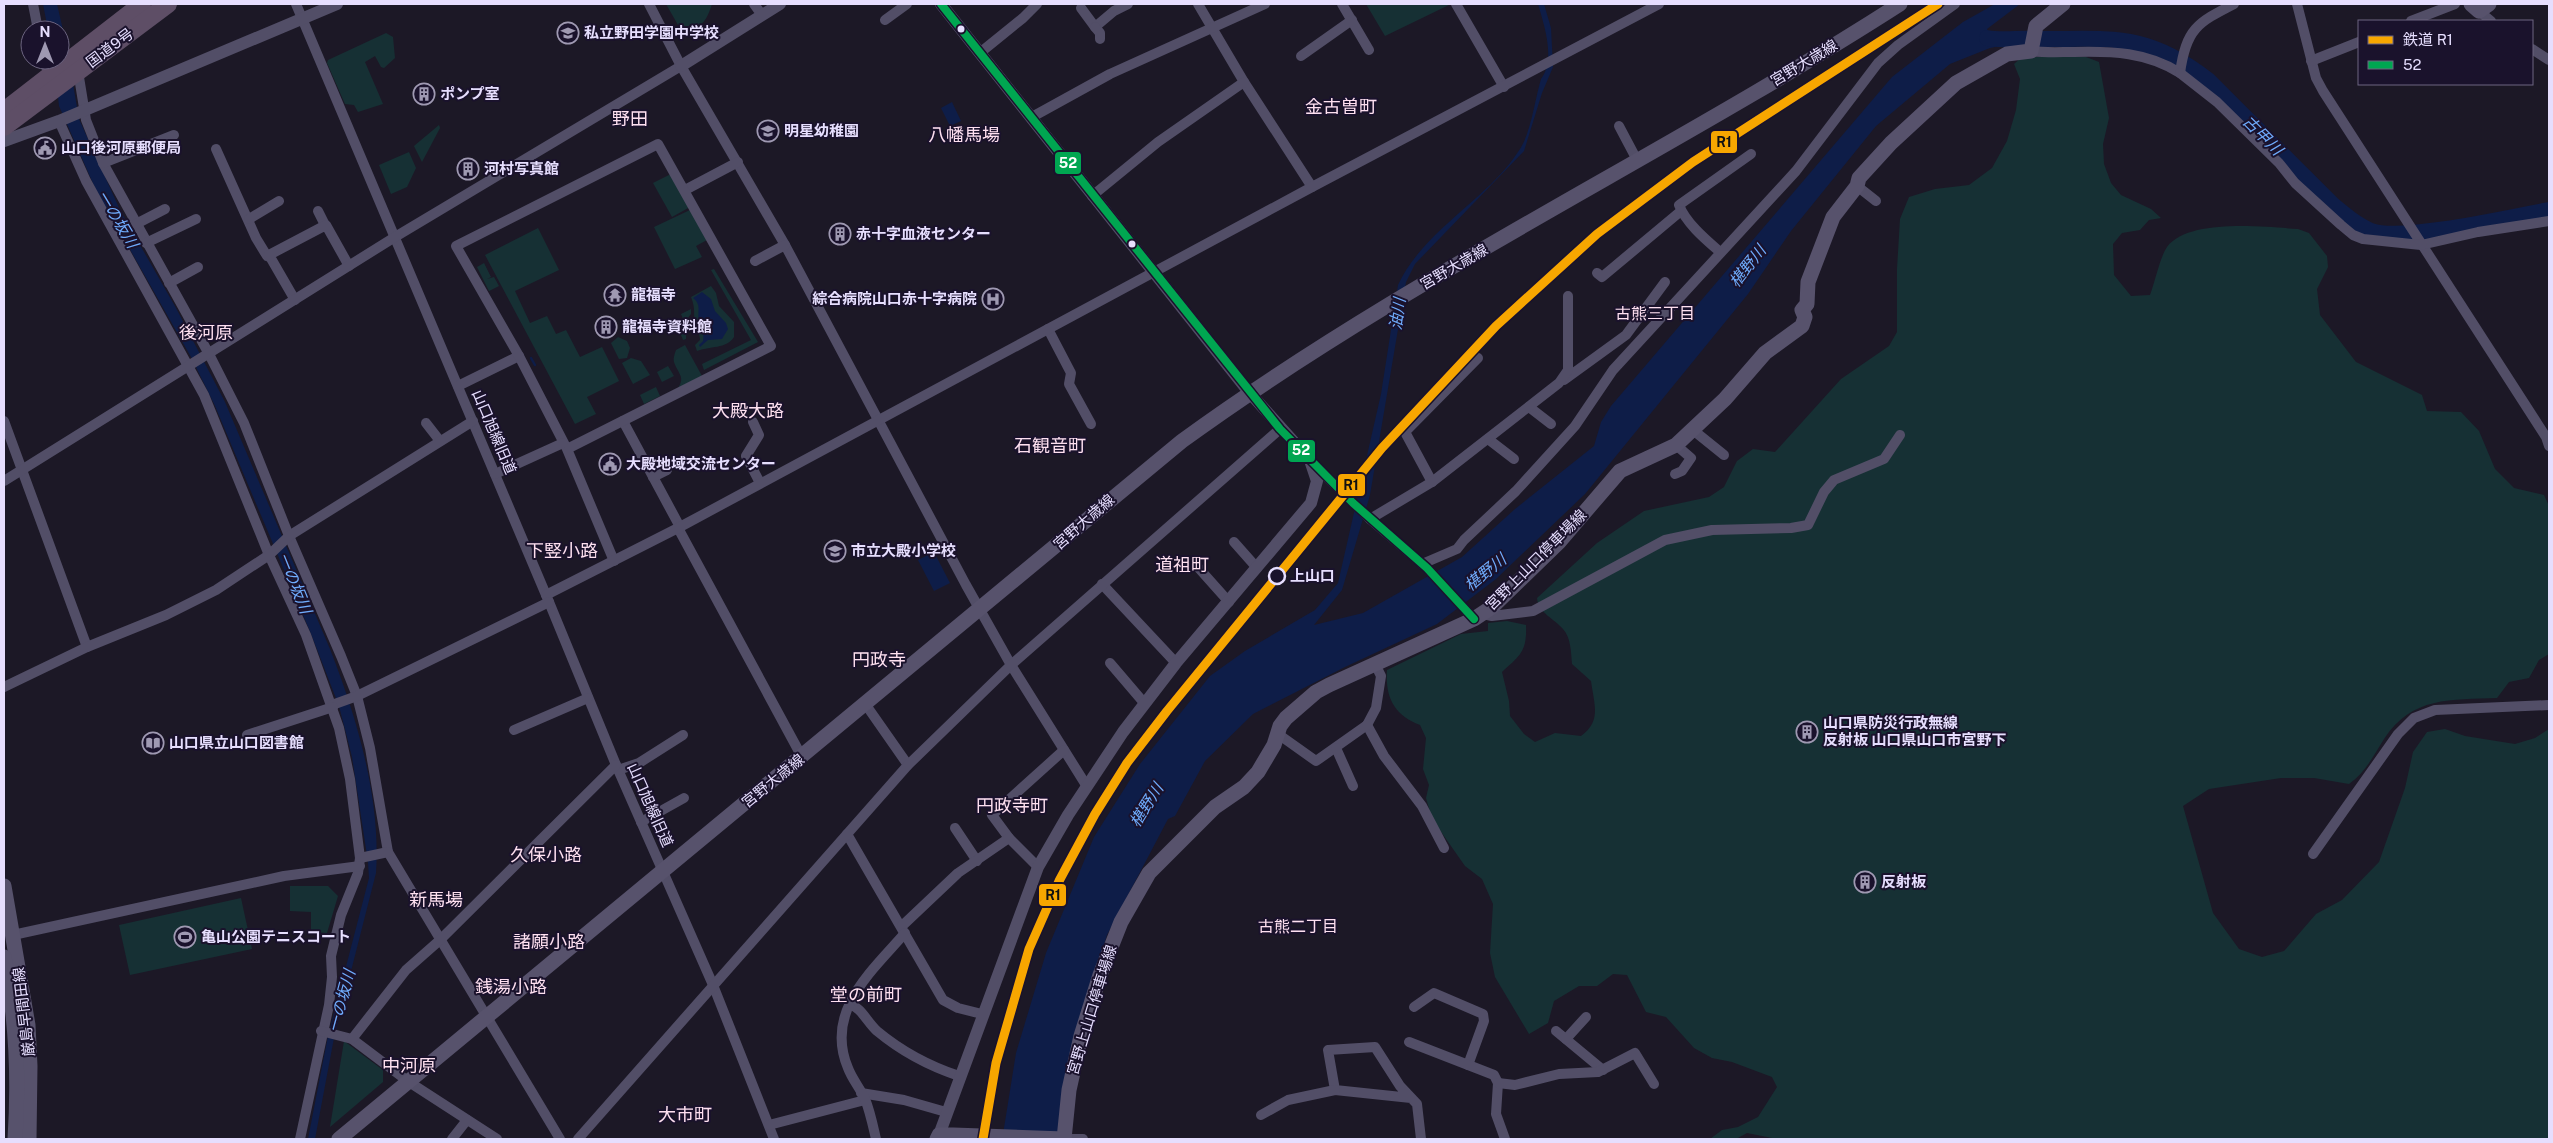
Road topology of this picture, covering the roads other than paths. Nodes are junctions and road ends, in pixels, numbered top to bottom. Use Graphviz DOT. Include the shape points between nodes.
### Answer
graph roads {
  1 [pos="33,4"];
  2 [pos="142,4"];
  3 [pos="168,4"];
  4 [pos="296,4"];
  5 [pos="337,4"];
  6 [pos="649,4"];
  7 [pos="754,4"];
  8 [pos="780,4"];
  9 [pos="907,4"];
  10 [pos="941,4"];
  11 [pos="1037,4"];
  12 [pos="1128,4"];
  13 [pos="1198,4"];
  14 [pos="1264,4"];
  15 [pos="1342,4"];
  16 [pos="1456,4"];
  17 [pos="1659,4"];
  18 [pos="1900,4"];
  19 [pos="1955,4"];
  20 [pos="2063,4"];
  21 [pos="2234,4"];
  22 [pos="2297,4"];
  23 [pos="2455,4"];
  24 [pos="2480,6"];
  25 [pos="1081,8"];
  26 [pos="1111,8"];
  27 [pos="762,15"];
  28 [pos="36,20"];
  29 [pos="302,20"];
  30 [pos="885,20"];
  31 [pos="1352,20"];
  32 [pos="2414,20"];
  33 [pos="2490,20"];
  34 [pos="1095,27"];
  35 [pos="1213,28"];
  36 [pos="1100,39"];
  37 [pos="2358,42"];
  38 [pos="2032,49"];
  39 [pos="1369,50"];
  40 [pos="2533,50"];
  41 [pos="981,52"];
  42 [pos="1300,56"];
  43 [pos="2549,60"];
  44 [pos="2311,61"];
  45 [pos="681,66"];
  46 [pos="74,68"];
  47 [pos="2180,71"];
  48 [pos="49,75"];
  49 [pos="1244,82"];
  50 [pos="1504,87"];
  51 [pos="4,111"];
  52 [pos="82,112"];
  53 [pos="1032,118"];
  54 [pos="61,121"];
  55 [pos="1620,126"];
  56 [pos="4,127"];
  57 [pos="174,135"];
  58 [pos="4,141"];
  59 [pos="216,149"];
  60 [pos="1751,154"];
  61 [pos="1637,160"];
  62 [pos="738,162"];
  63 [pos="103,163"];
  64 [pos="1857,186"];
  65 [pos="1312,187"];
  66 [pos="685,190"];
  67 [pos="1092,196"];
  68 [pos="278,201"];
  69 [pos="1876,201"];
  70 [pos="165,209"];
  71 [pos="318,211"];
  72 [pos="1681,211"];
  73 [pos="196,219"];
  74 [pos="249,219"];
  75 [pos="2549,221"];
  76 [pos="136,224"];
  77 [pos="325,225"];
  78 [pos="395,237"];
  79 [pos="146,243"];
  80 [pos="2420,244"];
  81 [pos="785,245"];
  82 [pos="1720,252"];
  83 [pos="269,255"];
  84 [pos="755,261"];
  85 [pos="349,266"];
  86 [pos="198,267"];
  87 [pos="1153,273"];
  88 [pos="1602,277"];
  89 [pos="1665,282"];
  90 [pos="169,283"];
  91 [pos="1658,292"];
  92 [pos="1568,296"];
  93 [pos="1679,296"];
  94 [pos="295,300"];
  95 [pos="1048,328"];
  96 [pos="207,355"];
  97 [pos="519,356"];
  98 [pos="1478,358"];
  99 [pos="191,364"];
  100 [pos="1559,383"];
  101 [pos="458,386"];
  102 [pos="1249,392"];
  103 [pos="1529,407"];
  104 [pos="879,420"];
  105 [pos="4,421"];
  106 [pos="473,421"];
  107 [pos="623,421"];
  108 [pos="753,422"];
  109 [pos="426,423"];
  110 [pos="1091,424"];
  111 [pos="1551,424"];
  112 [pos="1280,429"];
  113 [pos="1693,430"];
  114 [pos="1900,435"];
  115 [pos="1488,438"];
  116 [pos="440,441"];
  117 [pos="565,446"];
  118 [pos="1676,446"];
  119 [pos="2549,446"];
  120 [pos="1724,455"];
  121 [pos="1514,459"];
  122 [pos="1310,460"];
  123 [pos="22,469"];
  124 [pos="666,470"];
  125 [pos="495,474"];
  126 [pos="1681,475"];
  127 [pos="653,477"];
  128 [pos="4,481"];
  129 [pos="1432,482"];
  130 [pos="760,483"];
  131 [pos="1368,517"];
  132 [pos="679,527"];
  133 [pos="287,538"];
  134 [pos="1234,542"];
  135 [pos="271,554"];
  136 [pos="614,561"];
  137 [pos="1196,565"];
  138 [pos="1425,566"];
  139 [pos="1258,568"];
  140 [pos="1102,584"];
  141 [pos="548,599"];
  142 [pos="1229,602"];
  143 [pos="980,609"];
  144 [pos="1476,616"];
  145 [pos="87,648"];
  146 [pos="1110,663"];
  147 [pos="1176,663"];
  148 [pos="1375,664"];
  149 [pos="1011,665"];
  150 [pos="4,687"];
  151 [pos="355,697"];
  152 [pos="588,698"];
  153 [pos="1145,704"];
  154 [pos="334,705"];
  155 [pos="866,705"];
  156 [pos="2549,705"];
  157 [pos="1367,725"];
  158 [pos="514,730"];
  159 [pos="1278,734"];
  160 [pos="248,735"];
  161 [pos="683,735"];
  162 [pos="1336,748"];
  163 [pos="1064,750"];
  164 [pos="802,757"];
  165 [pos="908,765"];
  166 [pos="617,768"];
  167 [pos="1086,785"];
  168 [pos="1353,786"];
  169 [pos="684,798"];
  170 [pos="641,822"];
  171 [pos="955,828"];
  172 [pos="847,834"];
  173 [pos="1010,838"];
  174 [pos="1444,848"];
  175 [pos="386,852"];
  176 [pos="2313,854"];
  177 [pos="362,860"];
  178 [pos="977,860"];
  179 [pos="1038,867"];
  180 [pos="662,872"];
  181 [pos="4,886"];
  182 [pos="903,930"];
  183 [pos="13,935"];
  184 [pos="440,940"];
  185 [pos="4,957"];
  186 [pos="713,985"];
  187 [pos="849,1004"];
  188 [pos="1414,1007"];
  189 [pos="982,1014"];
  190 [pos="487,1017"];
  191 [pos="1586,1017"];
  192 [pos="1556,1031"];
  193 [pos="323,1032"];
  194 [pos="352,1039"];
  195 [pos="1566,1039"];
  196 [pos="1409,1042"];
  197 [pos="1468,1064"];
  198 [pos="1603,1070"];
  199 [pos="959,1076"];
  200 [pos="408,1082"];
  201 [pos="1498,1084"];
  202 [pos="1654,1084"];
  203 [pos="1335,1090"];
  204 [pos="863,1096"];
  205 [pos="1411,1098"];
  206 [pos="946,1112"];
  207 [pos="1261,1115"];
  208 [pos="467,1120"];
  209 [pos="769,1124"];
  210 [pos="938,1137"];
  211 [pos="994,1138"];
  212 [pos="15,1139"];
  213 [pos="29,1139"];
  214 [pos="300,1139"];
  215 [pos="339,1139"];
  216 [pos="452,1139"];
  217 [pos="497,1139"];
  218 [pos="560,1139"];
  219 [pos="578,1139"];
  220 [pos="774,1139"];
  221 [pos="876,1139"];
  222 [pos="1063,1139"];
  223 [pos="1083,1139"];
  224 [pos="1420,1139"];
  225 [pos="1505,1139"];
  1 -- 28 [label="street"];
  2 -- 46 [label="highway, 国道9号"];
  3 -- 46 [label="highway, 国道9号"];
  4 -- 29 [label="street, 山口旭線旧道"];
  5 -- 29 [label="street"];
  6 -- 45 [label="street"];
  7 -- 27 [label="street"];
  8 -- 27 [label="street"];
  9 -- 30 [label="street"];
  10 -- 41 [label="street"];
  11 -- 41 [label="street"];
  12 -- 26 [label="street"];
  13 -- 35 [label="street"];
  14 -- 35 [label="street"];
  15 -- 31 [label="street"];
  16 -- 50 [label="street"];
  17 -- 50 [label="street"];
  18 -- 61 [label="main road, 宮野大歳線" via="1804,64"];
  19 -- 82 [label="street" via="1887,54 1796,170"];
  20 -- 38 [label="main road" via="2040,21 2034,31"];
  21 -- 47 [label="street" via="2198,24 2191,34"];
  22 -- 44 [label="street"];
  23 -- 32 [label="street"];
  24 -- 33 [label="street"];
  25 -- 34 [label="street"];
  26 -- 34 [label="street"];
  27 -- 45 [label="street"];
  29 -- 52 [label="street"];
  29 -- 78 [label="street, 山口旭線旧道"];
  31 -- 39 [label="street"];
  31 -- 42 [label="street"];
  34 -- 36 [label="street"];
  35 -- 49 [label="street"];
  35 -- 53 [label="street" via="1110,74"];
  37 -- 44 [label="street"];
  38 -- 47 [label="street" via="2132,54 2165,63"];
  38 -- 64 [label="main road, 宮野上山口停車場線" via="2007,54 1956,83 1891,143 1859,178"];
  40 -- 43 [label="street"];
  41 -- 53 [label="street"];
  44 -- 80 [label="street" via="2323,91"];
  45 -- 62 [label="street"];
  45 -- 78 [label="street"];
  46 -- 48 [label="highway, 国道9号"];
  46 -- 52 [label="street"];
  47 -- 80 [label="street" via="2217,102 2295,182 2353,235 2380,243"];
  48 -- 51 [label="highway, 国道9号"];
  48 -- 56 [label="highway, 国道9号"];
  49 -- 65 [label="street"];
  49 -- 67 [label="street" via="1158,142"];
  50 -- 65 [label="street"];
  52 -- 54 [label="street"];
  52 -- 63 [label="street"];
  53 -- 67 [label="street"];
  54 -- 58 [label="street"];
  54 -- 99 [label="street" via="86,180"];
  55 -- 61 [label="street"];
  57 -- 63 [label="street"];
  59 -- 74 [label="street"];
  60 -- 72 [label="street" via="1679,205"];
  61 -- 102 [label="main road, 宮野大歳線" via="1406,295"];
  62 -- 66 [label="street"];
  62 -- 81 [label="street"];
  63 -- 76 [label="street"];
  64 -- 69 [label="street"];
  64 -- 113 [label="main road, 宮野上山口停車場線" via="1834,217 1808,282 1802,326 1765,353 1725,400"];
  65 -- 87 [label="street"];
  66 -- 97 [label="street" via="658,144 456,246"];
  66 -- 107 [label="street" via="771,346"];
  67 -- 87 [label="street"];
  68 -- 74 [label="street"];
  70 -- 76 [label="street"];
  71 -- 77 [label="street"];
  72 -- 82 [label="street"];
  72 -- 88 [label="street" via="1641,238"];
  73 -- 79 [label="street"];
  74 -- 83 [label="street" via="256,238"];
  75 -- 80 [label="street"];
  76 -- 79 [label="street"];
  77 -- 83 [label="street"];
  77 -- 85 [label="street"];
  78 -- 85 [label="street"];
  78 -- 101 [label="street, 山口旭線旧道"];
  79 -- 90 [label="street"];
  80 -- 119 [label="street"];
  81 -- 84 [label="street"];
  81 -- 104 [label="street"];
  82 -- 93 [label="street"];
  83 -- 94 [label="street"];
  85 -- 94 [label="street"];
  86 -- 90 [label="street"];
  87 -- 95 [label="street"];
  87 -- 102 [label="street"];
  89 -- 91 [label="street"];
  90 -- 96 [label="street"];
  91 -- 93 [label="street"];
  91 -- 100 [label="street" via="1626,335"];
  92 -- 100 [label="street" via="1568,370"];
  93 -- 138 [label="street" via="1613,370 1575,426 1516,491 1457,549"];
  94 -- 96 [label="street"];
  95 -- 104 [label="street"];
  95 -- 110 [label="street" via="1071,373 1068,384"];
  96 -- 99 [label="street"];
  96 -- 133 [label="street" via="244,423"];
  97 -- 101 [label="street"];
  97 -- 117 [label="street"];
  98 -- 129 [label="street" via="1405,432"];
  99 -- 123 [label="street"];
  99 -- 135 [label="street"];
  100 -- 103 [label="street"];
  101 -- 106 [label="street, 山口旭線旧道"];
  102 -- 112 [label="street"];
  102 -- 143 [label="main road, 宮野大歳線" via="1138,476"];
  103 -- 111 [label="street"];
  103 -- 115 [label="street"];
  104 -- 130 [label="street"];
  104 -- 143 [label="street"];
  105 -- 123 [label="street"];
  106 -- 116 [label="street"];
  106 -- 125 [label="street, 山口旭線旧道"];
  107 -- 117 [label="street"];
  107 -- 127 [label="street"];
  108 -- 130 [label="street" via="759,435 746,456"];
  109 -- 116 [label="street"];
  112 -- 122 [label="street"];
  112 -- 140 [label="street"];
  113 -- 118 [label="main road, 宮野上山口停車場線"];
  113 -- 120 [label="street"];
  114 -- 144 [label="street" via="1884,459 1834,480 1824,492 1808,525 1712,530 1665,540 1533,611"];
  115 -- 121 [label="street"];
  115 -- 129 [label="street"];
  116 -- 133 [label="street"];
  117 -- 125 [label="street"];
  117 -- 136 [label="street"];
  118 -- 126 [label="street" via="1691,458"];
  118 -- 144 [label="main road, 宮野上山口停車場線" via="1620,471 1558,542"];
  122 -- 131 [label="street"];
  122 -- 139 [label="street" via="1317,481 1311,503"];
  123 -- 128 [label="street"];
  123 -- 145 [label="street"];
  124 -- 127 [label="street"];
  125 -- 141 [label="street, 山口旭線旧道"];
  127 -- 132 [label="street"];
  129 -- 131 [label="street"];
  130 -- 132 [label="street"];
  131 -- 138 [label="street"];
  132 -- 136 [label="street"];
  132 -- 164 [label="street"];
  133 -- 135 [label="street"];
  133 -- 151 [label="street"];
  134 -- 139 [label="street"];
  135 -- 145 [label="street" via="216,590"];
  135 -- 154 [label="street"];
  136 -- 141 [label="street"];
  137 -- 142 [label="street"];
  138 -- 144 [label="street"];
  139 -- 142 [label="street"];
  140 -- 147 [label="street"];
  140 -- 149 [label="street"];
  141 -- 151 [label="street"];
  141 -- 152 [label="street, 山口旭線旧道"];
  142 -- 147 [label="street"];
  143 -- 149 [label="street"];
  143 -- 155 [label="main road, 宮野大歳線"];
  144 -- 148 [label="main road, 宮野上山口停車場線"];
  145 -- 150 [label="street"];
  146 -- 153 [label="street"];
  147 -- 153 [label="street"];
  148 -- 157 [label="street" via="1381,676 1376,708"];
  148 -- 159 [label="main road, 宮野上山口停車場線" via="1316,692 1286,718"];
  149 -- 163 [label="street"];
  149 -- 165 [label="street"];
  151 -- 154 [label="street"];
  151 -- 175 [label="street" via="370,748"];
  152 -- 158 [label="street"];
  152 -- 166 [label="street, 山口旭線旧道"];
  153 -- 167 [label="street"];
  154 -- 160 [label="street"];
  154 -- 177 [label="street" via="350,779"];
  155 -- 164 [label="main road, 宮野大歳線"];
  155 -- 165 [label="street"];
  156 -- 176 [label="street" via="2435,710 2414,718 2398,734"];
  157 -- 162 [label="street"];
  157 -- 174 [label="street" via="1384,756 1422,806"];
  159 -- 162 [label="street" via="1316,761"];
  159 -- 222 [label="main road, 宮野上山口停車場線" via="1258,772 1244,787 1215,807 1150,873 1121,922 1081,1036 1069,1090"];
  161 -- 166 [label="street" via="639,762"];
  162 -- 168 [label="street"];
  163 -- 167 [label="street"];
  163 -- 173 [label="street" via="992,814"];
  164 -- 180 [label="main road, 宮野大歳線"];
  165 -- 172 [label="street"];
  166 -- 170 [label="street, 山口旭線旧道"];
  166 -- 184 [label="street"];
  167 -- 179 [label="street"];
  169 -- 170 [label="street"];
  170 -- 180 [label="street, 山口旭線旧道"];
  171 -- 178 [label="street"];
  172 -- 182 [label="street"];
  172 -- 186 [label="street"];
  173 -- 178 [label="street"];
  173 -- 179 [label="street"];
  175 -- 177 [label="street"];
  175 -- 184 [label="street"];
  177 -- 183 [label="street"];
  177 -- 193 [label="street" via="335,937"];
  178 -- 182 [label="street" via="958,874"];
  179 -- 189 [label="street"];
  180 -- 186 [label="street, 山口旭線旧道"];
  180 -- 190 [label="main road, 宮野大歳線"];
  181 -- 183 [label="main road, 厳島早間田線"];
  182 -- 187 [label="street" via="853,993"];
  182 -- 189 [label="street" via="943,1000"];
  183 -- 213 [label="main road, 厳島早間田線" via="28,1026"];
  184 -- 190 [label="street"];
  184 -- 194 [label="street" via="406,970"];
  185 -- 212 [label="main road, 厳島早間田線" via="18,1059"];
  186 -- 209 [label="street, 山口旭線旧道"];
  186 -- 219 [label="street"];
  187 -- 199 [label="street" via="854,1005 876,1030 919,1060"];
  187 -- 204 [label="street" via="842,1041 847,1067"];
  188 -- 197 [label="street" via="1434,993 1483,1014 1484,1021"];
  189 -- 199 [label="street"];
  190 -- 200 [label="main road, 宮野大歳線"];
  190 -- 218 [label="street"];
  191 -- 195 [label="street"];
  192 -- 195 [label="street"];
  193 -- 194 [label="street"];
  193 -- 214 [label="street"];
  194 -- 200 [label="street"];
  195 -- 198 [label="street"];
  196 -- 197 [label="street"];
  197 -- 201 [label="street" via="1494,1076"];
  198 -- 201 [label="street" via="1559,1074 1514,1085"];
  198 -- 202 [label="street" via="1635,1053"];
  199 -- 206 [label="street"];
  200 -- 208 [label="street"];
  200 -- 215 [label="main road, 宮野大歳線"];
  201 -- 225 [label="street" via="1496,1114"];
  203 -- 205 [label="street"];
  203 -- 205 [label="street" via="1328,1050 1374,1047"];
  203 -- 207 [label="street" via="1288,1100"];
  204 -- 206 [label="street" via="904,1100"];
  204 -- 209 [label="street"];
  204 -- 221 [label="street"];
  205 -- 224 [label="street" via="1417,1104"];
  206 -- 210 [label="street"];
  208 -- 216 [label="street"];
  208 -- 217 [label="street"];
  209 -- 220 [label="street, 山口旭線旧道"];
  210 -- 211 [label="main road"];
  211 -- 222 [label="main road"];
  222 -- 223 [label="street"];
}
